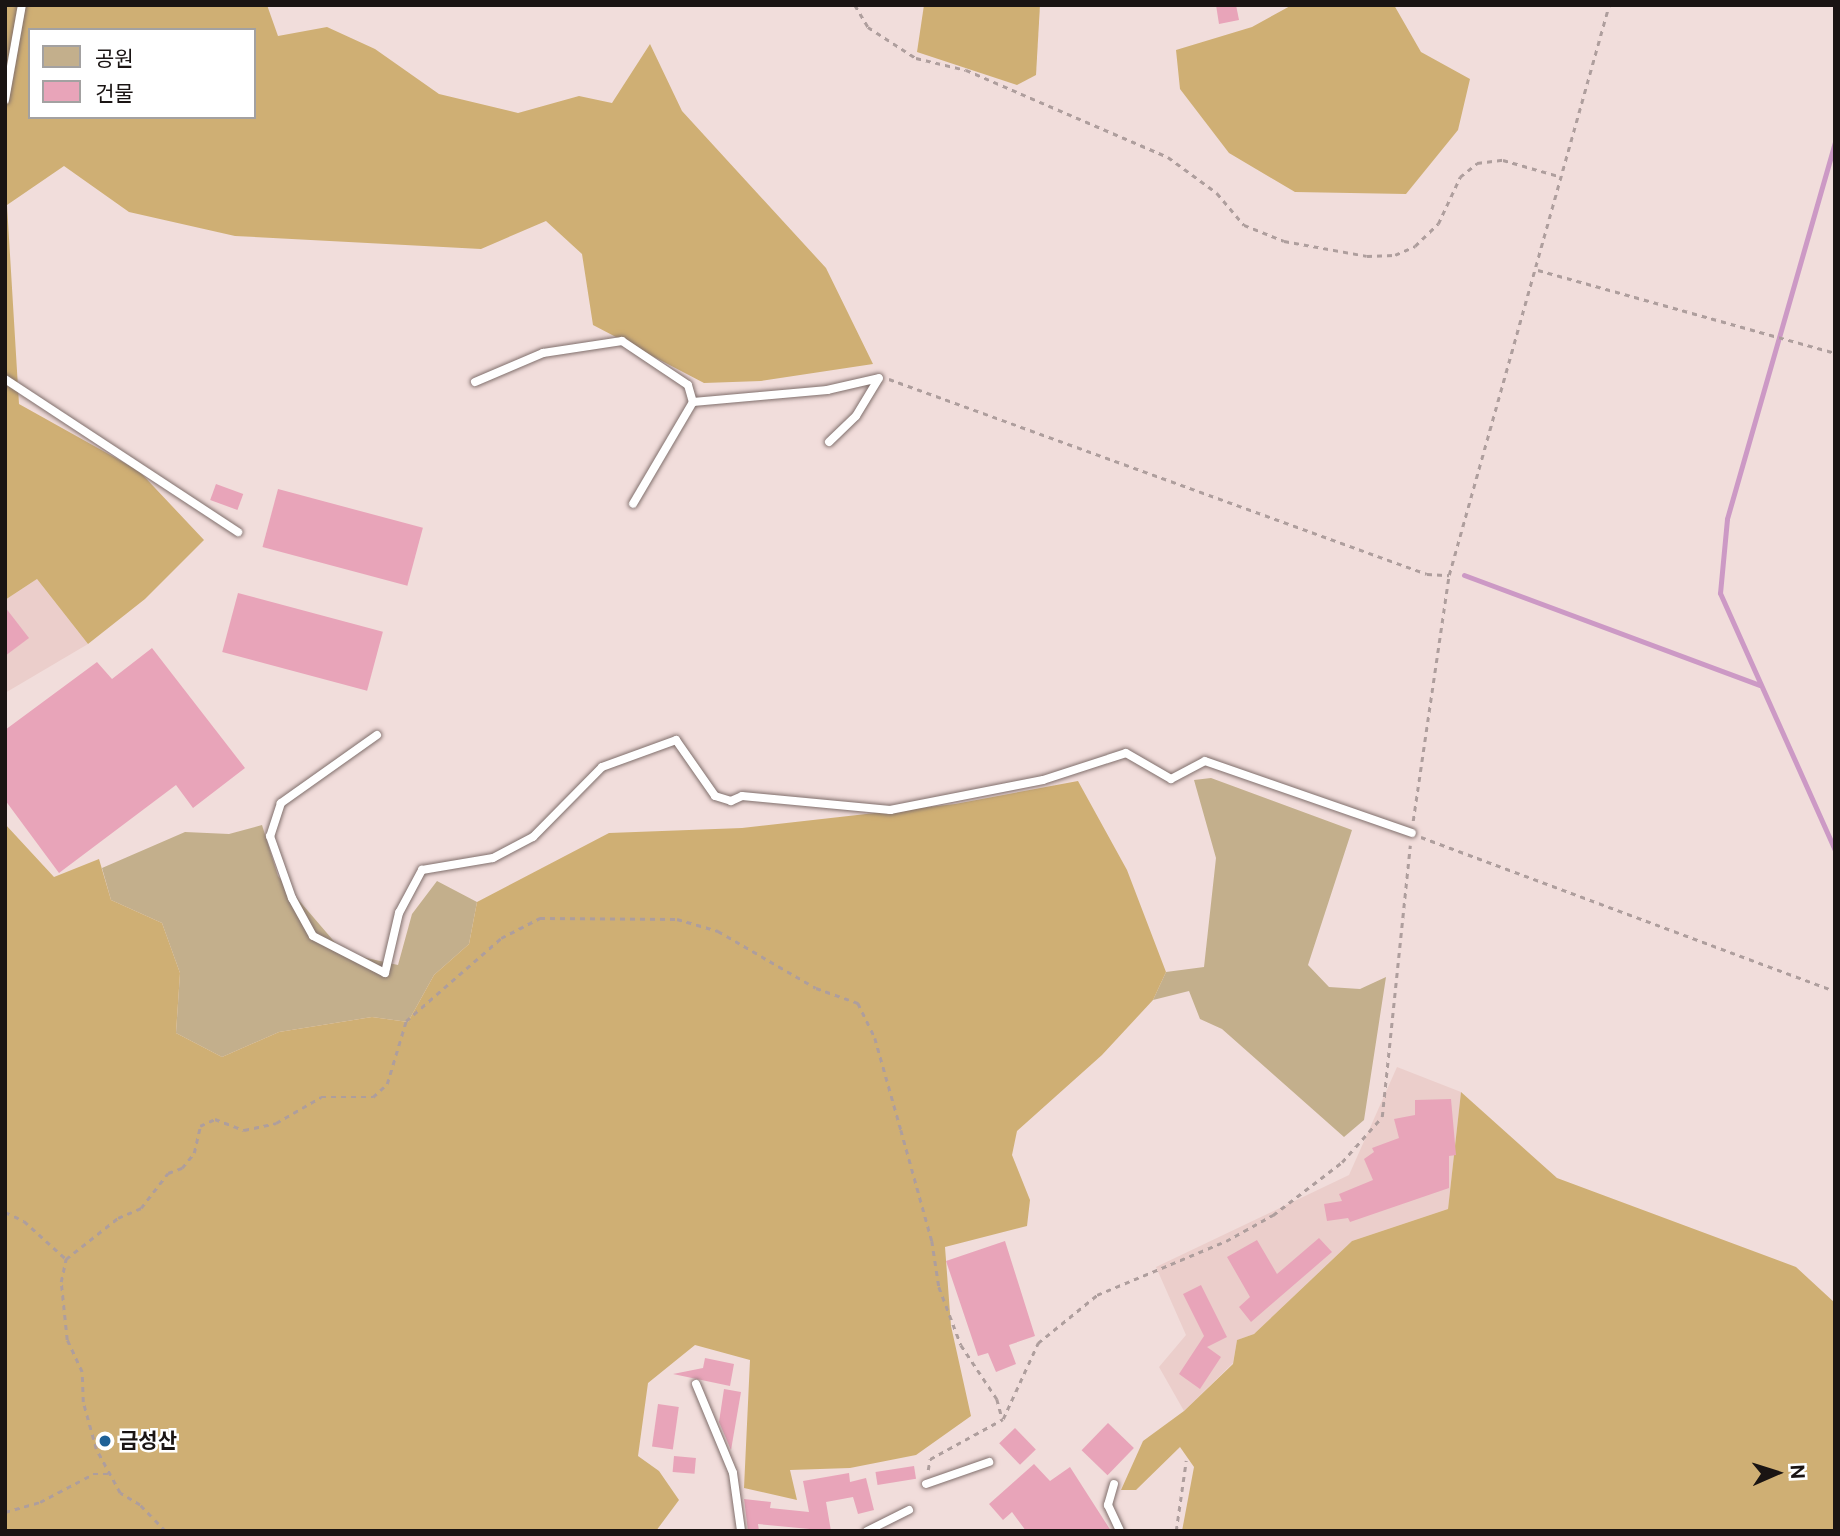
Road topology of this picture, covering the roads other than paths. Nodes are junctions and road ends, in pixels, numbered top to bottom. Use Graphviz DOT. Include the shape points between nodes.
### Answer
graph roads {
  1 [pos="22,5"];
  2 [pos="5,100"];
  3 [pos="5,379"];
  4 [pos="475,382"];
  5 [pos="693,402"];
  6 [pos="829,442"];
  7 [pos="633,504"];
  8 [pos="237,532"];
  9 [pos="377,735"];
  10 [pos="1412,833"];
  11 [pos="696,1384"];
  12 [pos="989,1462"];
  13 [pos="926,1484"];
  14 [pos="1114,1484"];
  15 [pos="909,1510"];
  16 [pos="741,1531"];
  17 [pos="867,1531"];
  18 [pos="1120,1531"];
  1 -- 2 [label="lane"];
  3 -- 8 [label="lane"];
  4 -- 5 [label="lane" via="543,353 622,341 688,386"];
  5 -- 6 [label="lane" via="827,390 879,378 856,416"];
  5 -- 7 [label="lane"];
  9 -- 10 [label="lane" via="281,803 270,836 292,898 313,936 384,973 399,913 422,870 493,858 533,837 601,767 676,740 715,796 731,801 742,796 890,810 1044,780 1126,753 1171,779 1205,761"];
  11 -- 16 [label="lane" via="733,1473"];
  12 -- 13 [label="lane"];
  14 -- 18 [label="lane" via="1108,1504"];
  15 -- 17 [label="lane"];
}
